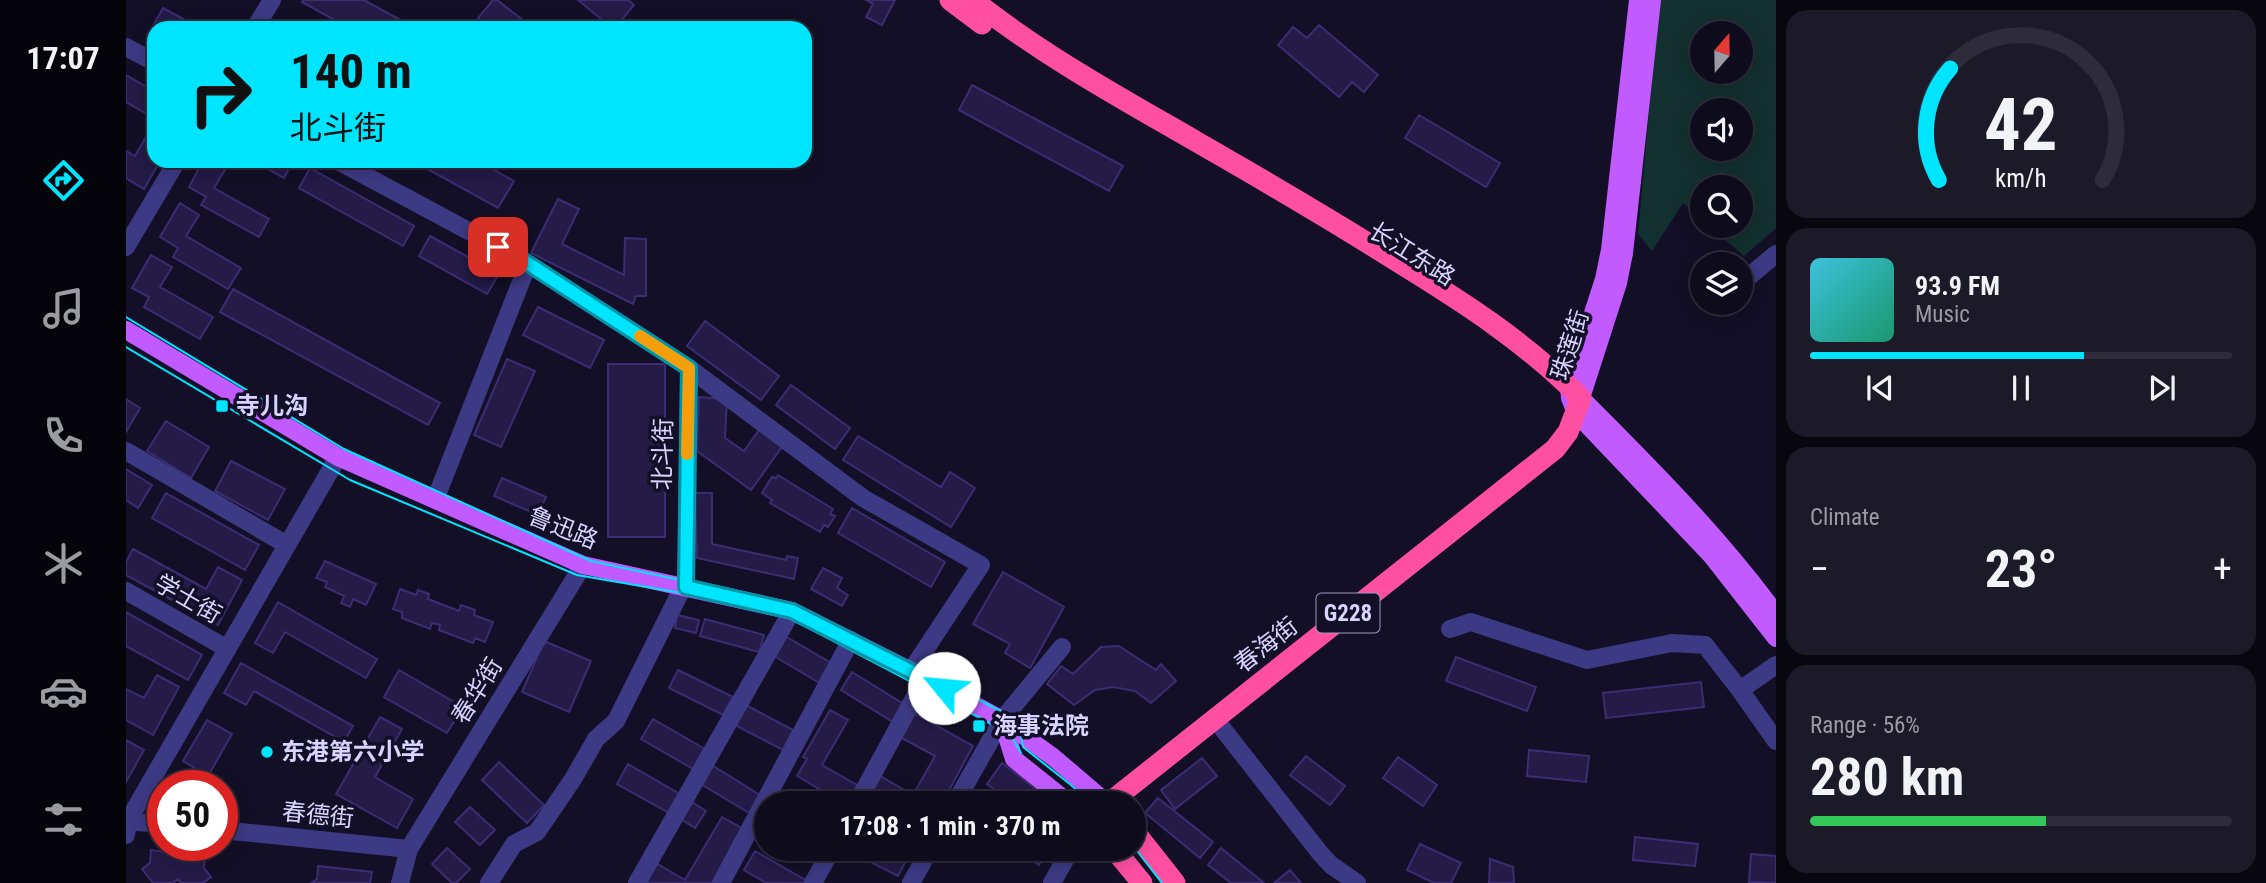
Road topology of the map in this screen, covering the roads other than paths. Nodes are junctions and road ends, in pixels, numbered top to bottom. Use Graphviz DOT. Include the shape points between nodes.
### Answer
graph roads {
  1 [pos="272,0"];
  2 [pos="950,0"];
  3 [pos="973,0"];
  4 [pos="1638,0"];
  5 [pos="1652,0"];
  6 [pos="259,21"];
  7 [pos="126,47"];
  8 [pos="147,58"];
  9 [pos="173,168"];
  10 [pos="351,168"];
  11 [pos="126,247"];
  12 [pos="1776,254"];
  13 [pos="528,264"];
  14 [pos="1753,273"];
  15 [pos="126,330"];
  16 [pos="689,368"];
  17 [pos="1575,400"];
  18 [pos="126,451"];
  19 [pos="338,457"];
  20 [pos="435,500"];
  21 [pos="287,545"];
  22 [pos="583,565"];
  23 [pos="686,587"];
  24 [pos="126,591"];
  25 [pos="792,611"];
  26 [pos="1776,614"];
  27 [pos="1450,629"];
  28 [pos="1776,638"];
  29 [pos="851,640"];
  30 [pos="1062,647"];
  31 [pos="226,648"];
  32 [pos="1776,665"];
  33 [pos="918,674"];
  34 [pos="1740,690"];
  35 [pos="1215,719"];
  36 [pos="1002,720"];
  37 [pos="1776,741"];
  38 [pos="862,791"];
  39 [pos="962,791"];
  40 [pos="1054,791"];
  41 [pos="1094,791"];
  42 [pos="1123,791"];
  43 [pos="147,825"];
  44 [pos="127,826"];
  45 [pos="238,832"];
  46 [pos="1146,846"];
  47 [pos="409,849"];
  48 [pos="825,861"];
  49 [pos="923,861"];
  50 [pos="1066,861"];
  51 [pos="1124,861"];
  52 [pos="1055,882"];
  53 [pos="400,883"];
  54 [pos="489,883"];
  55 [pos="637,883"];
  56 [pos="721,883"];
  57 [pos="813,883"];
  58 [pos="911,883"];
  59 [pos="1142,883"];
  60 [pos="1175,883"];
  61 [pos="1357,883"];
  1 -- 6 [label="street"];
  2 -- 17 [label="highway, 长江东路" via="1076,86 1300,215 1473,323"];
  3 -- 17 [label="highway, 长江东路" via="1117,96 1307,204 1479,313 1545,362"];
  4 -- 17 [label="main road, 珠莲街" via="1610,250"];
  5 -- 17 [label="main road, 珠莲街" via="1624,253 1618,283"];
  7 -- 8 [label="street"];
  9 -- 11 [label="street"];
  10 -- 13 [label="street"];
  12 -- 14 [label="street"];
  13 -- 16 [label="street"];
  13 -- 20 [label="street"];
  15 -- 19 [label="main road, 鲁迅路"];
  16 -- 23 [label="street, 北斗街"];
  16 -- 33 [label="street" via="863,498 981,565"];
  17 -- 26 [label="main road, 长江东路" via="1649,466 1722,545"];
  17 -- 28 [label="main road, 长江东路" via="1711,555"];
  17 -- 35 [label="highway, 春海街 / G228" via="1567,432 1555,449"];
  18 -- 21 [label="street"];
  19 -- 20 [label="main road, 鲁迅路"];
  19 -- 21 [label="street"];
  20 -- 22 [label="main road, 鲁迅路"];
  21 -- 31 [label="street"];
  22 -- 23 [label="main road, 鲁迅路"];
  22 -- 47 [label="street, 春华街"];
  23 -- 25 [label="main road, 鲁迅路"];
  23 -- 54 [label="street" via="616,721 596,739 537,832 513,844"];
  24 -- 31 [label="street, 学士街"];
  25 -- 29 [label="main road, 鲁迅路"];
  25 -- 55 [label="street"];
  27 -- 34 [label="street" via="1471,622 1587,660 1672,643 1705,645"];
  29 -- 33 [label="main road, 鲁迅路"];
  29 -- 56 [label="street"];
  30 -- 36 [label="street"];
  31 -- 44 [label="street"];
  32 -- 34 [label="street"];
  33 -- 36 [label="main road, 鲁迅路"];
  33 -- 38 [label="street"];
  34 -- 37 [label="street"];
  35 -- 42 [label="highway, 春海街 / G228"];
  35 -- 61 [label="street" via="1320,853"];
  36 -- 39 [label="street"];
  36 -- 40 [label="main road" via="1014,759"];
  36 -- 41 [label="main road, 鲁迅路"];
  43 -- 44 [label="street"];
  45 -- 47 [label="street, 春德街"];
  46 -- 60 [label="highway"];
  47 -- 53 [label="street, 春华街"];
  48 -- 57 [label="street"];
  49 -- 58 [label="street"];
  50 -- 52 [label="street"];
  51 -- 59 [label="highway"];
}
